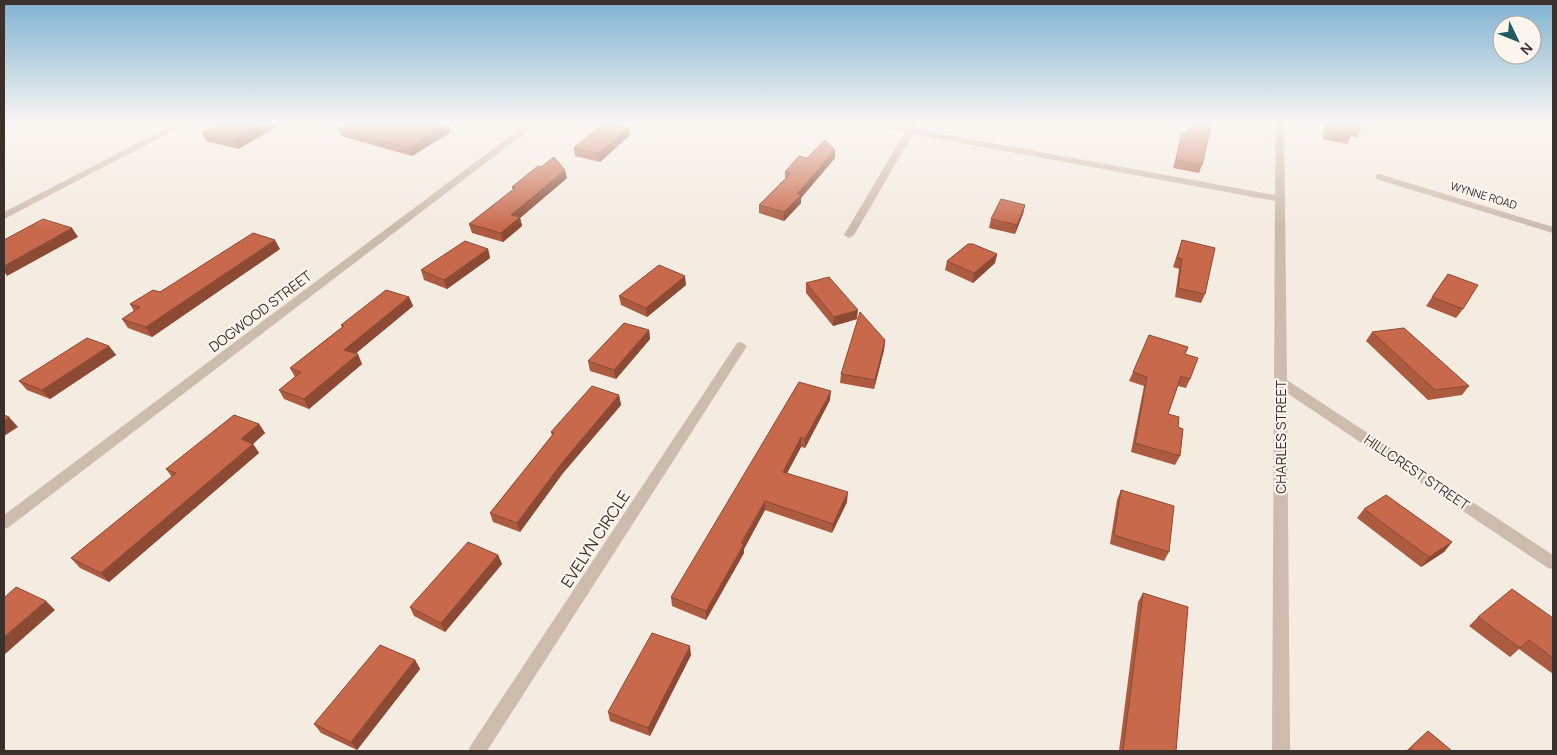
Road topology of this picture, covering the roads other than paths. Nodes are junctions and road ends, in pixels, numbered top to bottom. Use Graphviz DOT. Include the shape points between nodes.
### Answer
graph roads {
  1 [pos="118,157"];
  2 [pos="488,157"];
  3 [pos="895,157"];
  4 [pos="1072,157"];
  5 [pos="1280,157"];
  6 [pos="1379,177"];
  7 [pos="1280,198"];
  8 [pos="4,216"];
  9 [pos="1553,230"];
  10 [pos="849,235"];
  11 [pos="741,346"];
  12 [pos="1280,382"];
  13 [pos="4,524"];
  14 [pos="1553,563"];
  15 [pos="477,751"];
  16 [pos="1281,751"];
  1 -- 8 [label="street"];
  2 -- 13 [label="street, DOGWOOD STREET"];
  3 -- 10 [label="street"];
  4 -- 7 [label="street"];
  5 -- 7 [label="street, CHARLES STREET"];
  6 -- 9 [label="street, WYNNE ROAD"];
  7 -- 12 [label="street, CHARLES STREET"];
  11 -- 15 [label="street, EVELYN CIRCLE"];
  12 -- 14 [label="street, HILLCREST STREET"];
  12 -- 16 [label="street, CHARLES STREET"];
}
